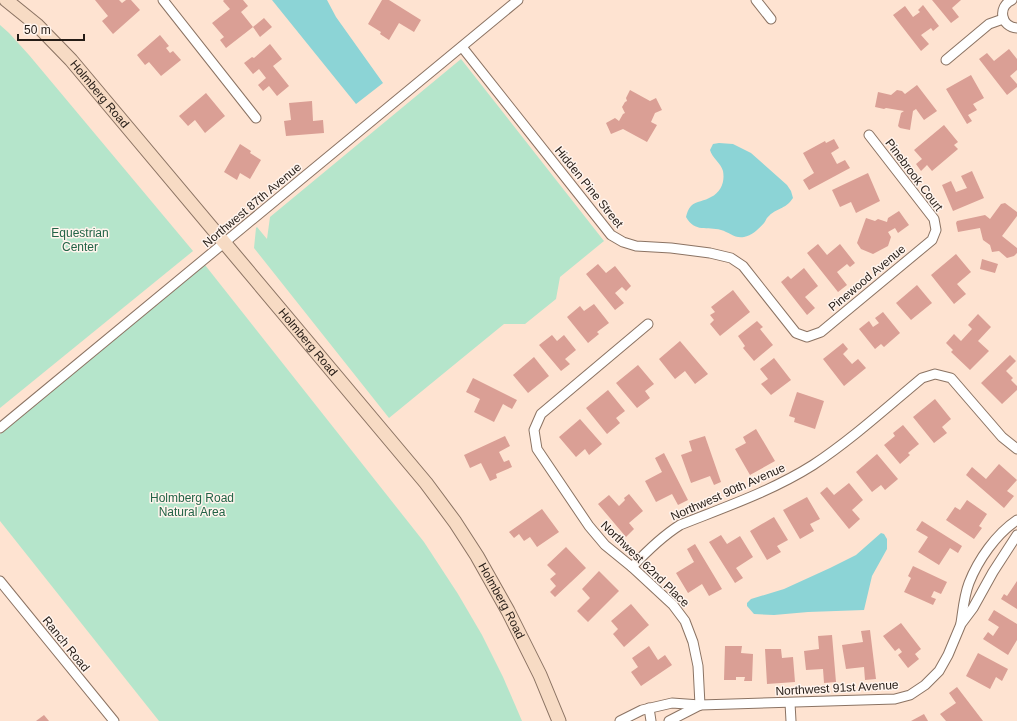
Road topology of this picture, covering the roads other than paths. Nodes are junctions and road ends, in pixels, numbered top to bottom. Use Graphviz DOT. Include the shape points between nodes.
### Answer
graph roads {
  1 [pos="6,0"];
  2 [pos="163,0"];
  3 [pos="518,0"];
  4 [pos="756,0"];
  5 [pos="1012,0"];
  6 [pos="771,18"];
  7 [pos="1003,19"];
  8 [pos="1017,28"];
  9 [pos="462,46"];
  10 [pos="946,60"];
  11 [pos="256,118"];
  12 [pos="869,135"];
  13 [pos="936,230"];
  14 [pos="224,243"];
  15 [pos="648,324"];
  16 [pos="807,337"];
  17 [pos="0,428"];
  18 [pos="1017,449"];
  19 [pos="1017,520"];
  20 [pos="1017,535"];
  21 [pos="632,567"];
  22 [pos="0,581"];
  23 [pos="961,624"];
  24 [pos="790,703"];
  25 [pos="700,705"];
  26 [pos="649,708"];
  27 [pos="114,721"];
  28 [pos="559,721"];
  29 [pos="620,721"];
  30 [pos="651,721"];
  31 [pos="669,721"];
  32 [pos="791,721"];
  1 -- 14 [label="street, Holmberg Road" via="37,25 71,60"];
  2 -- 11 [label="street"];
  3 -- 9 [label="street, Northwest 87th Avenue"];
  4 -- 6 [label="street"];
  5 -- 7 [label="street" via="1002,10"];
  7 -- 8 [label="street" via="1008,26"];
  7 -- 10 [label="street" via="989,24"];
  9 -- 14 [label="street, Northwest 87th Avenue"];
  9 -- 16 [label="street, Hidden Pine Street" via="611,235 636,246 679,249 731,258 743,266 796,333"];
  12 -- 13 [label="street, Pinebrook Court" via="934,218"];
  13 -- 16 [label="street, Pinewood Avenue" via="932,240 821,332"];
  14 -- 17 [label="street, Northwest 87th Avenue"];
  14 -- 28 [label="street, Holmberg Road" via="456,522 508,611 540,675"];
  15 -- 21 [label="street, Northwest 62nd Place" via="541,414 534,430 537,449 589,526 605,545"];
  18 -- 21 [label="street, Northwest 90th Avenue" via="1002,437 951,378 936,374 922,378 841,445 812,465 779,484 680,525 654,544"];
  19 -- 23 [label="street, Northwest 91st Avenue" via="995,541 969,583"];
  20 -- 23 [label="street, Northwest 91st Avenue"];
  21 -- 25 [label="street, Northwest 62nd Place" via="673,605 685,621 698,666"];
  22 -- 27 [label="street, Ranch Road"];
  23 -- 24 [label="street, Northwest 91st Avenue" via="939,671 910,695"];
  24 -- 25 [label="street, Northwest 91st Avenue"];
  24 -- 32 [label="street"];
  25 -- 26 [label="street, Northwest 91st Avenue" via="672,703"];
  25 -- 31 [label="street, Northwest 91st Avenue"];
  26 -- 29 [label="street, Northwest 91st Avenue"];
  26 -- 30 [label="street"];
}
